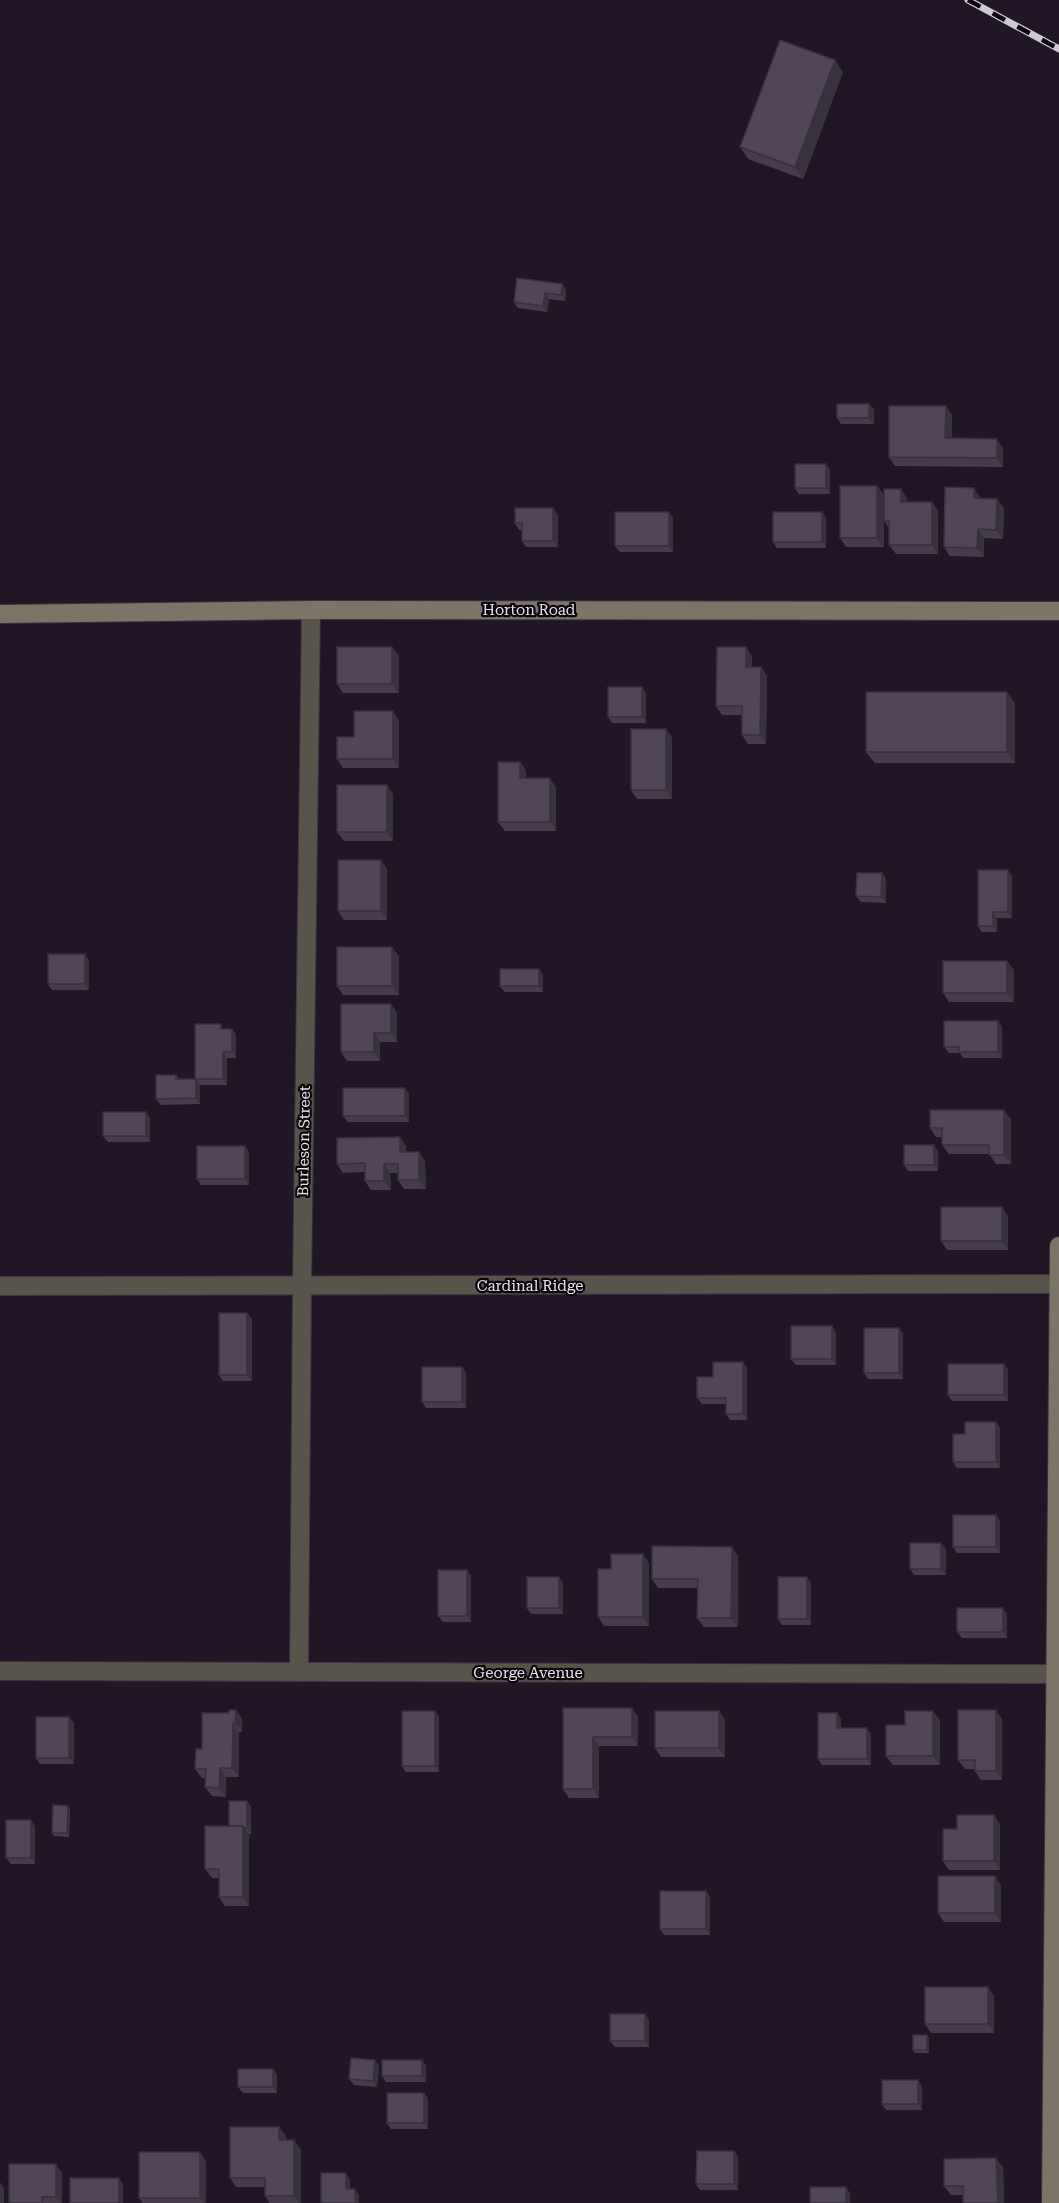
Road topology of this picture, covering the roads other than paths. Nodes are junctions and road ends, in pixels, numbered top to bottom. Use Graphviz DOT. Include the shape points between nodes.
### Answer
graph roads {
  1 [pos="311,610"];
  2 [pos="1059,610"];
  3 [pos="0,614"];
  4 [pos="1059,1246"];
  5 [pos="1059,1284"];
  6 [pos="0,1286"];
  7 [pos="302,1286"];
  8 [pos="0,1671"];
  9 [pos="299,1672"];
  10 [pos="1055,1674"];
  11 [pos="1051,2203"];
  1 -- 2 [label="street, Horton Road"];
  1 -- 3 [label="street, Horton Road"];
  1 -- 7 [label="street, Burleson Street"];
  4 -- 5 [label="street"];
  5 -- 7 [label="street, Cardinal Ridge"];
  5 -- 10 [label="street"];
  6 -- 7 [label="street, Cardinal Ridge"];
  7 -- 9 [label="street, Burleson Street"];
  8 -- 9 [label="street, George Avenue"];
  9 -- 10 [label="street, George Avenue"];
  10 -- 11 [label="street"];
}
